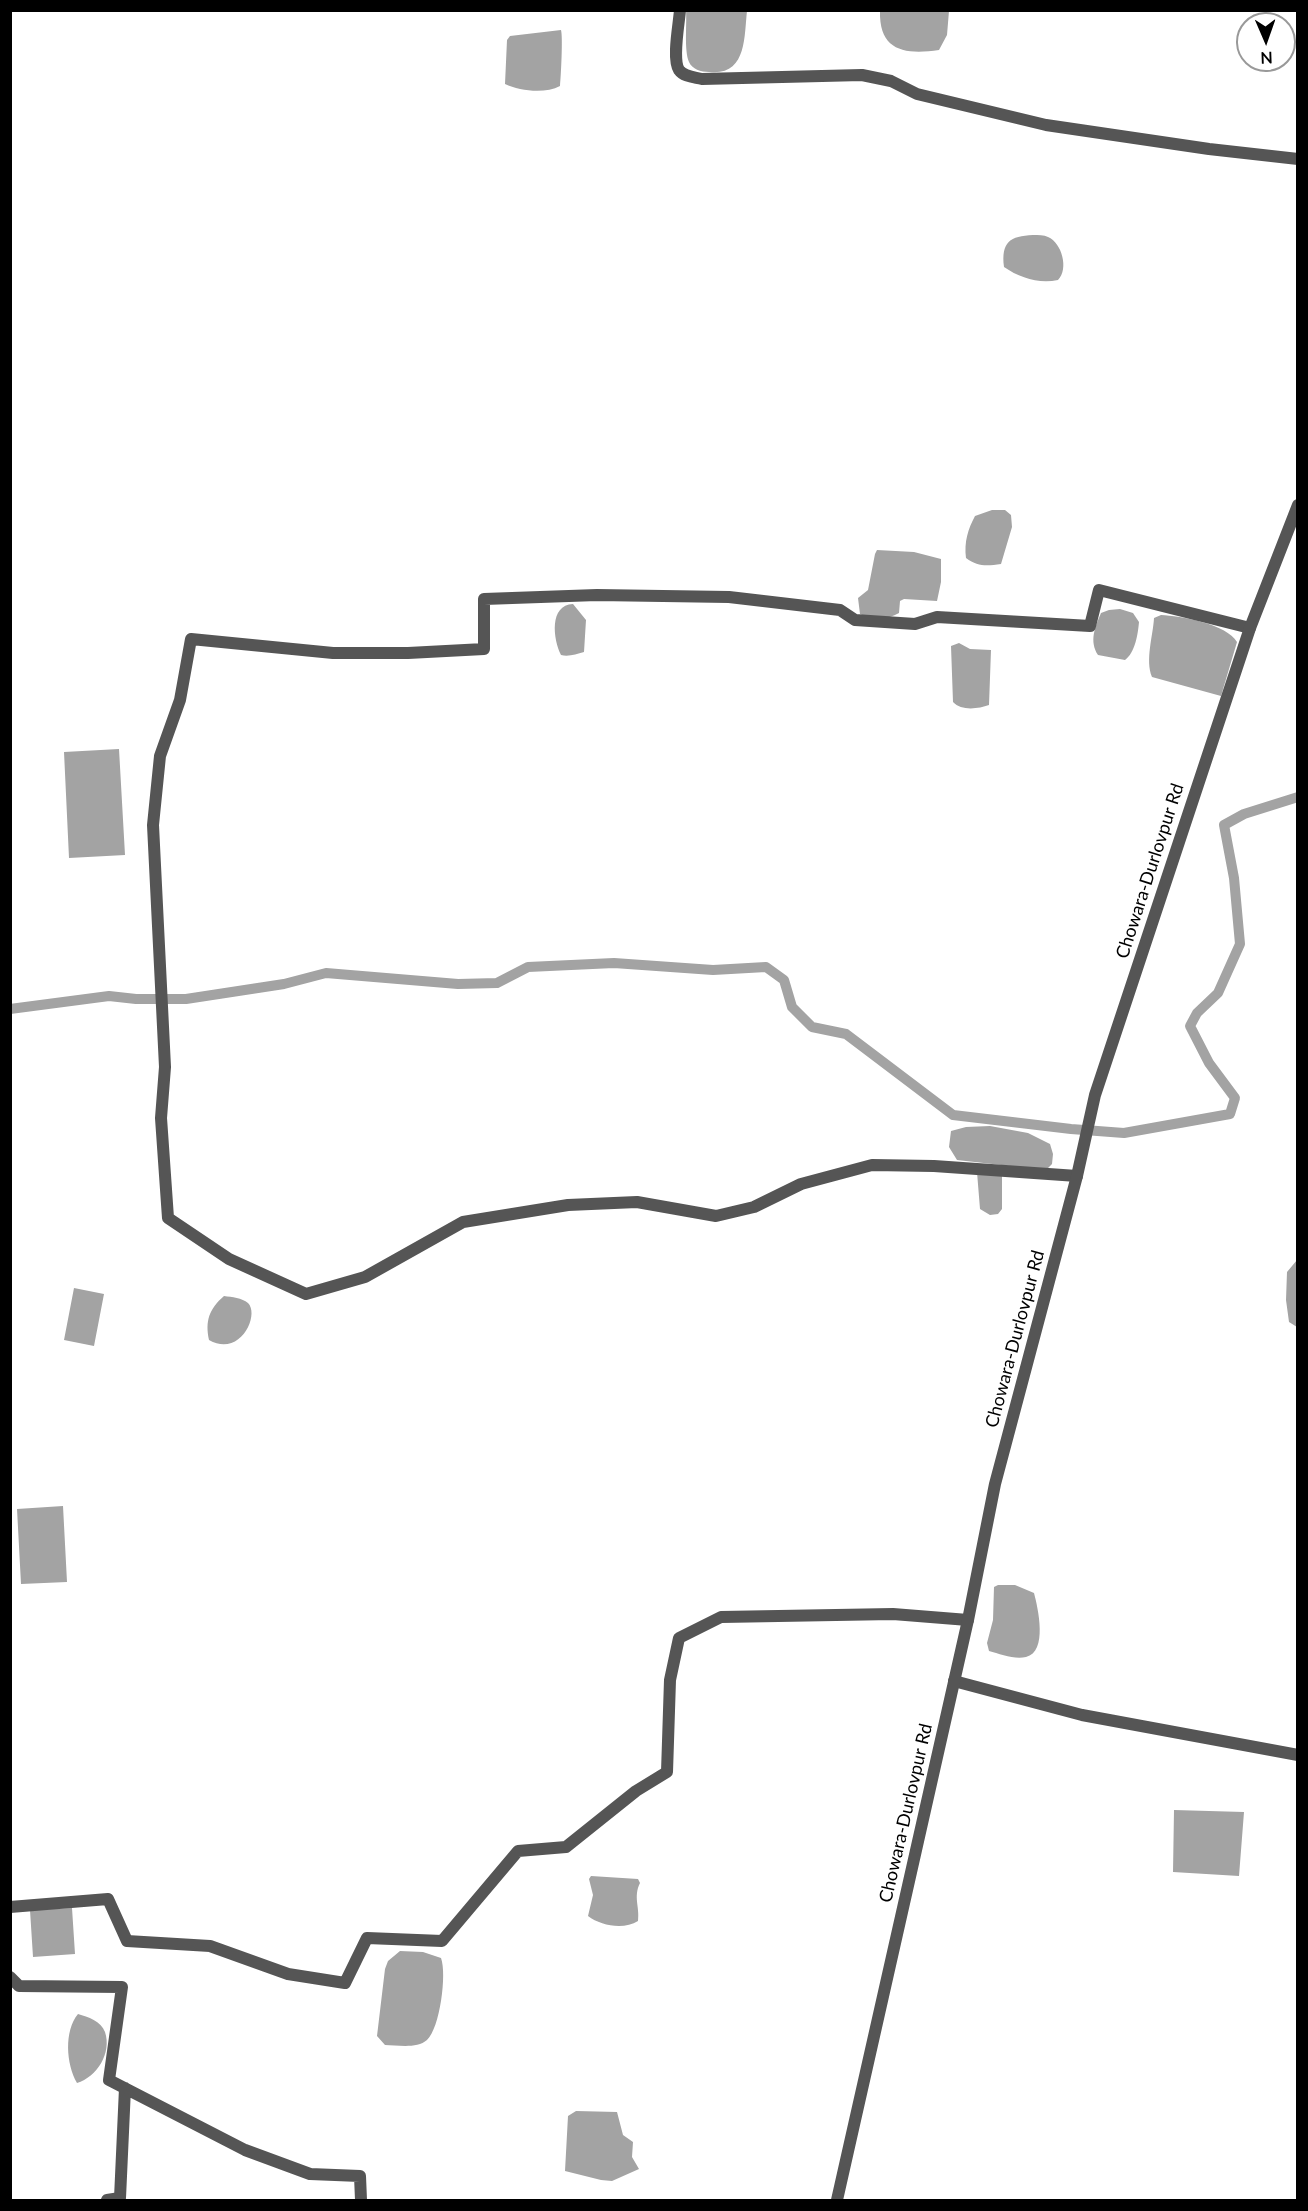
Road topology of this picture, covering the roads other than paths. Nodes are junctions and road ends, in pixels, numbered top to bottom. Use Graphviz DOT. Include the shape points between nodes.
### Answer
graph roads {
  1 [pos="680,10"];
  2 [pos="1298,159"];
  3 [pos="1298,506"];
  4 [pos="1250,628"];
  5 [pos="1077,1176"];
  6 [pos="968,1620"];
  7 [pos="954,1681"];
  8 [pos="1298,1755"];
  9 [pos="10,1907"];
  10 [pos="10,1977"];
  11 [pos="125,2088"];
  12 [pos="107,2200"];
  13 [pos="361,2200"];
  14 [pos="837,2200"];
  1 -- 2 [label="street" via="676,59 679,70 688,76 702,79 862,75 891,81 917,94 1046,125"];
  3 -- 4 [label="street, Chowara-Durlovpur Rd"];
  4 -- 5 [label="street, Chowara-Durlovpur Rd" via="1103,1072"];
  4 -- 5 [label="street" via="1100,590 1090,626 937,617 915,624 855,620 840,610 729,597 597,595 484,599 484,649 333,653 191,639 180,700 160,756 153,825 165,1067 160,1118 168,1218 229,1259 306,1294 364,1277 463,1222 568,1205 637,1202 716,1216 754,1207 801,1184 872,1165"];
  5 -- 6 [label="street, Chowara-Durlovpur Rd" via="995,1484"];
  6 -- 7 [label="street, Chowara-Durlovpur Rd"];
  6 -- 9 [label="street" via="893,1614 721,1617 679,1638 670,1680 667,1772 636,1791 566,1847 518,1851 442,1941 367,1938 345,1983 288,1974 210,1946 127,1941 108,1899"];
  7 -- 8 [label="street" via="1082,1714"];
  7 -- 14 [label="street, Chowara-Durlovpur Rd"];
  10 -- 11 [label="street" via="19,1986 122,1987 109,2080"];
  11 -- 12 [label="street" via="120,2198"];
  11 -- 13 [label="street" via="245,2150 310,2174 360,2176"];
}
